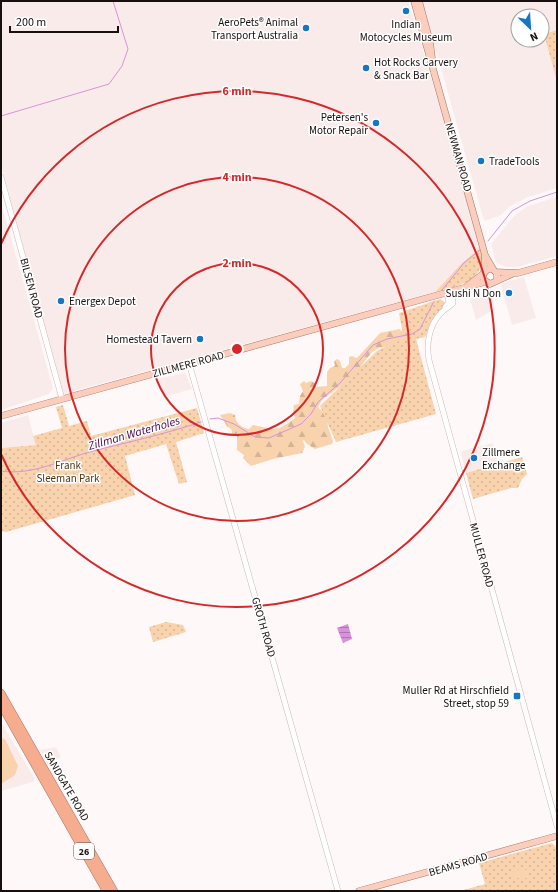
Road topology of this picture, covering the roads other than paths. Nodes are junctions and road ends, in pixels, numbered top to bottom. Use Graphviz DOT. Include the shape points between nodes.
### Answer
graph roads {
  1 [pos="414,1"];
  2 [pos="419,1"];
  3 [pos="432,60"];
  4 [pos="1,177"];
  5 [pos="485,255"];
  6 [pos="557,262"];
  7 [pos="494,271"];
  8 [pos="484,273"];
  9 [pos="512,274"];
  10 [pos="497,279"];
  11 [pos="485,282"];
  12 [pos="467,286"];
  13 [pos="450,292"];
  14 [pos="189,363"];
  15 [pos="62,398"];
  16 [pos="1,416"];
  17 [pos="1,693"];
  18 [pos="1,705"];
  19 [pos="557,826"];
  20 [pos="557,836"];
  21 [pos="106,891"];
  22 [pos="114,891"];
  23 [pos="338,891"];
  24 [pos="359,891"];
  1 -- 3 [label="main road, NEWMAN ROAD"];
  2 -- 3 [label="main road, NEWMAN ROAD"];
  3 -- 5 [label="main road, NEWMAN ROAD"];
  4 -- 15 [label="street, BILSEN ROAD"];
  5 -- 7 [label="main road, NEWMAN ROAD"];
  5 -- 8 [label="main road, NEWMAN ROAD"];
  6 -- 9 [label="main road"];
  7 -- 8 [label="main road" via="488,270"];
  7 -- 9 [label="main road"];
  7 -- 10 [label="main road"];
  8 -- 11 [label="main road"];
  8 -- 12 [label="main road, ZILLMERE ROAD"];
  9 -- 10 [label="main road"];
  10 -- 11 [label="main road" via="492,284"];
  11 -- 12 [label="main road, ZILLMERE ROAD"];
  12 -- 13 [label="main road, ZILLMERE ROAD"];
  13 -- 14 [label="main road, ZILLMERE ROAD"];
  13 -- 19 [label="street, MULLER ROAD" via="453,303 443,310 429,335 428,360"];
  14 -- 15 [label="main road, ZILLMERE ROAD"];
  14 -- 23 [label="street, GROTH ROAD"];
  15 -- 16 [label="main road, ZILLMERE ROAD"];
  17 -- 22 [label="highway, SANDGATE ROAD / 26"];
  18 -- 21 [label="highway, SANDGATE ROAD / 26"];
  20 -- 24 [label="main road, BEAMS ROAD"];
}
